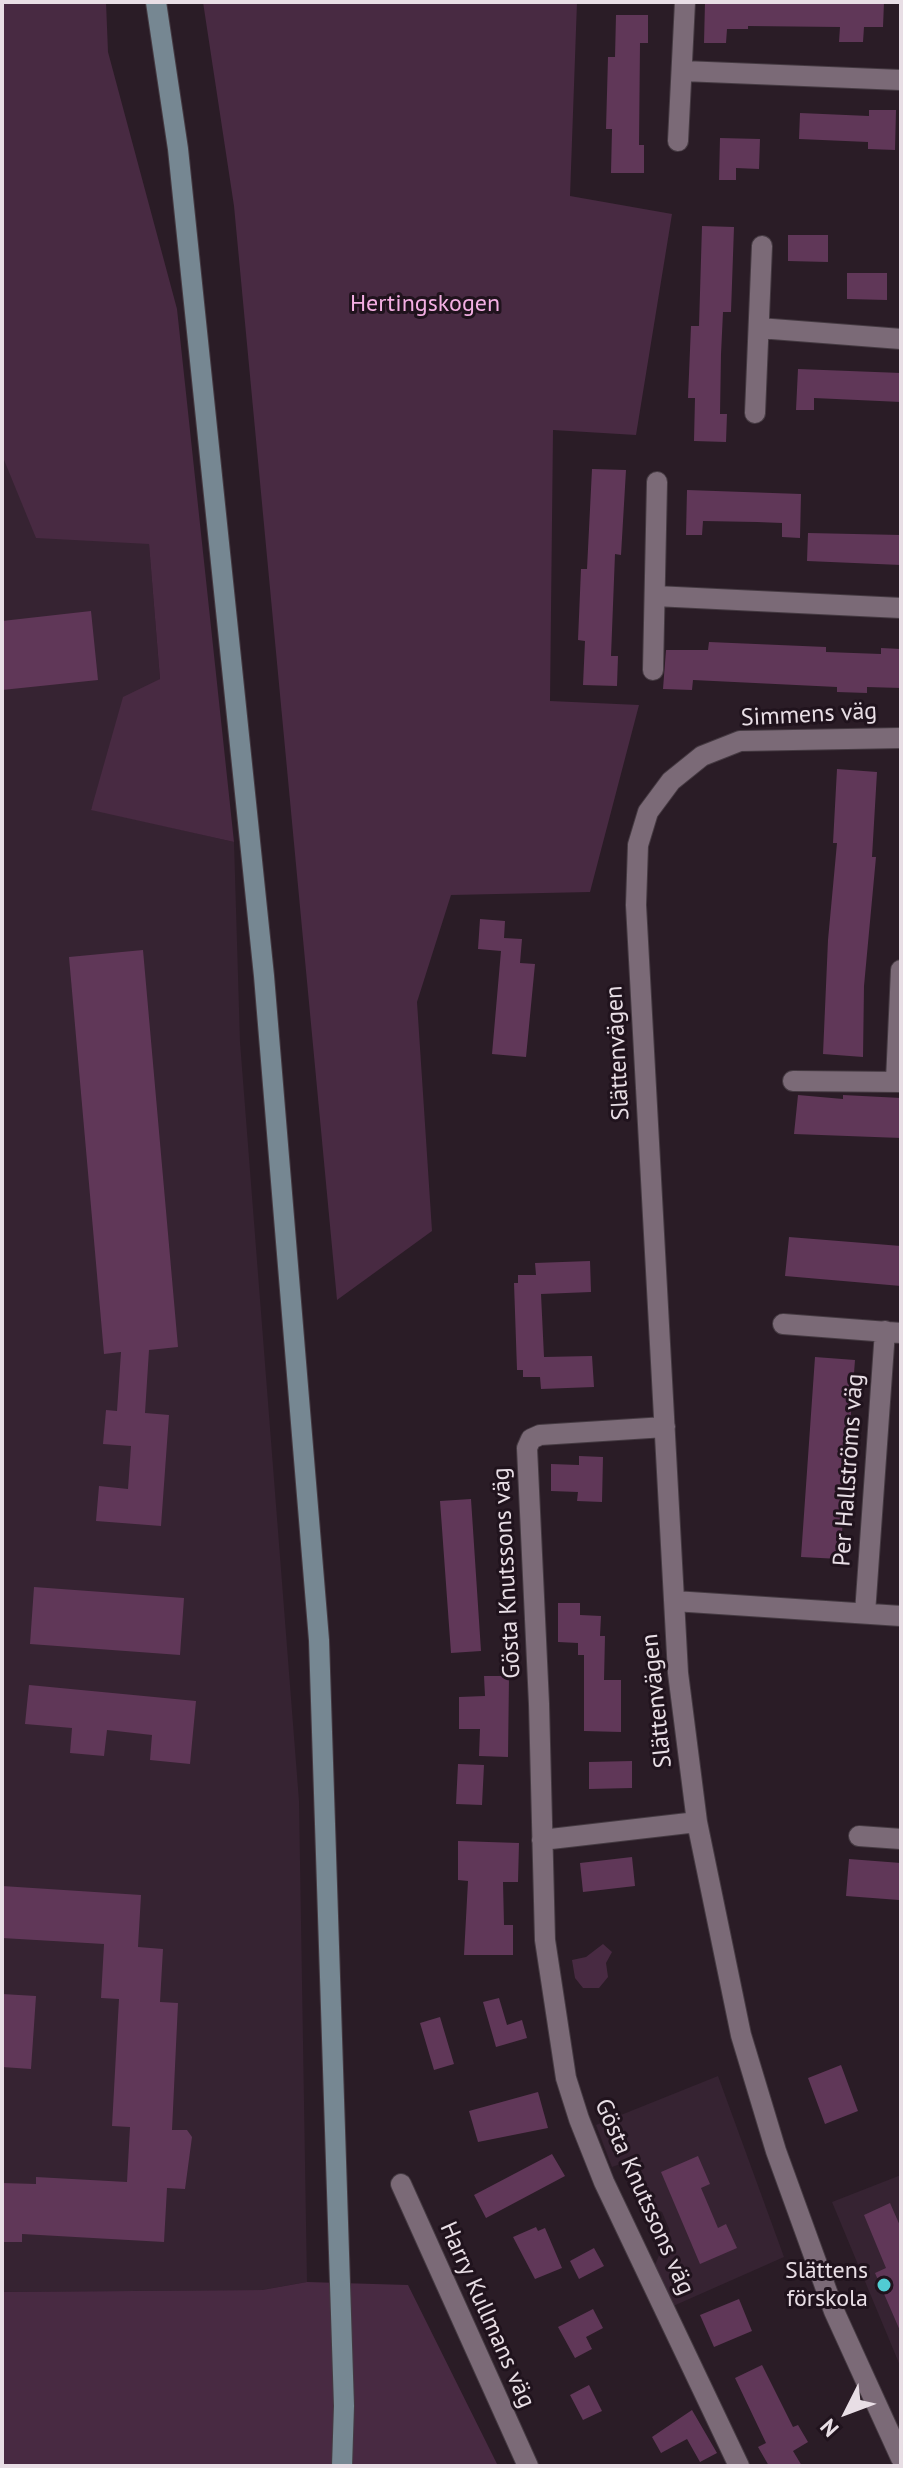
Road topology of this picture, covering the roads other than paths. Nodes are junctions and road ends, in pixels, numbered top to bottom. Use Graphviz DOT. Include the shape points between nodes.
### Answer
graph roads {
  1 [pos="156,2"];
  2 [pos="685,2"];
  3 [pos="683,71"];
  4 [pos="901,80"];
  5 [pos="678,141"];
  6 [pos="762,246"];
  7 [pos="759,328"];
  8 [pos="901,339"];
  9 [pos="755,413"];
  10 [pos="657,482"];
  11 [pos="655,596"];
  12 [pos="901,608"];
  13 [pos="653,670"];
  14 [pos="901,738"];
  15 [pos="636,905"];
  16 [pos="901,970"];
  17 [pos="793,1081"];
  18 [pos="899,1082"];
  19 [pos="783,1324"];
  20 [pos="893,1332"];
  21 [pos="665,1427"];
  22 [pos="674,1601"];
  23 [pos="865,1613"];
  24 [pos="901,1616"];
  25 [pos="697,1822"];
  26 [pos="859,1836"];
  27 [pos="901,1839"];
  28 [pos="542,1840"];
  29 [pos="401,2184"];
  30 [pos="901,2458"];
  31 [pos="342,2466"];
  32 [pos="528,2466"];
  33 [pos="739,2466"];
  1 -- 31 [label="main road" via="178,149 264,976 319,1640"];
  2 -- 3 [label="street"];
  3 -- 4 [label="street"];
  3 -- 5 [label="street"];
  6 -- 7 [label="street"];
  7 -- 8 [label="street"];
  7 -- 9 [label="street"];
  10 -- 11 [label="street"];
  11 -- 12 [label="street"];
  11 -- 13 [label="street"];
  14 -- 15 [label="street, Simmens väg" via="740,741 702,756 671,781 648,812 638,845"];
  15 -- 21 [label="street, Slättenvägen"];
  16 -- 18 [label="street"];
  17 -- 18 [label="street"];
  19 -- 20 [label="street, Per Hallströms väg"];
  20 -- 23 [label="street, Per Hallströms väg"];
  21 -- 22 [label="street, Slättenvägen"];
  21 -- 28 [label="street, Gösta Knutssons väg" via="540,1435 527,1448"];
  22 -- 23 [label="street"];
  22 -- 25 [label="street, Slättenvägen"];
  23 -- 24 [label="street"];
  25 -- 28 [label="street"];
  25 -- 30 [label="street, Slättenvägen" via="741,2035 776,2151 834,2311"];
  26 -- 27 [label="street"];
  28 -- 33 [label="street, Gösta Knutssons väg" via="550,1992 566,2078 604,2182"];
  29 -- 32 [label="street, Harry Kullmans väg"];
}
